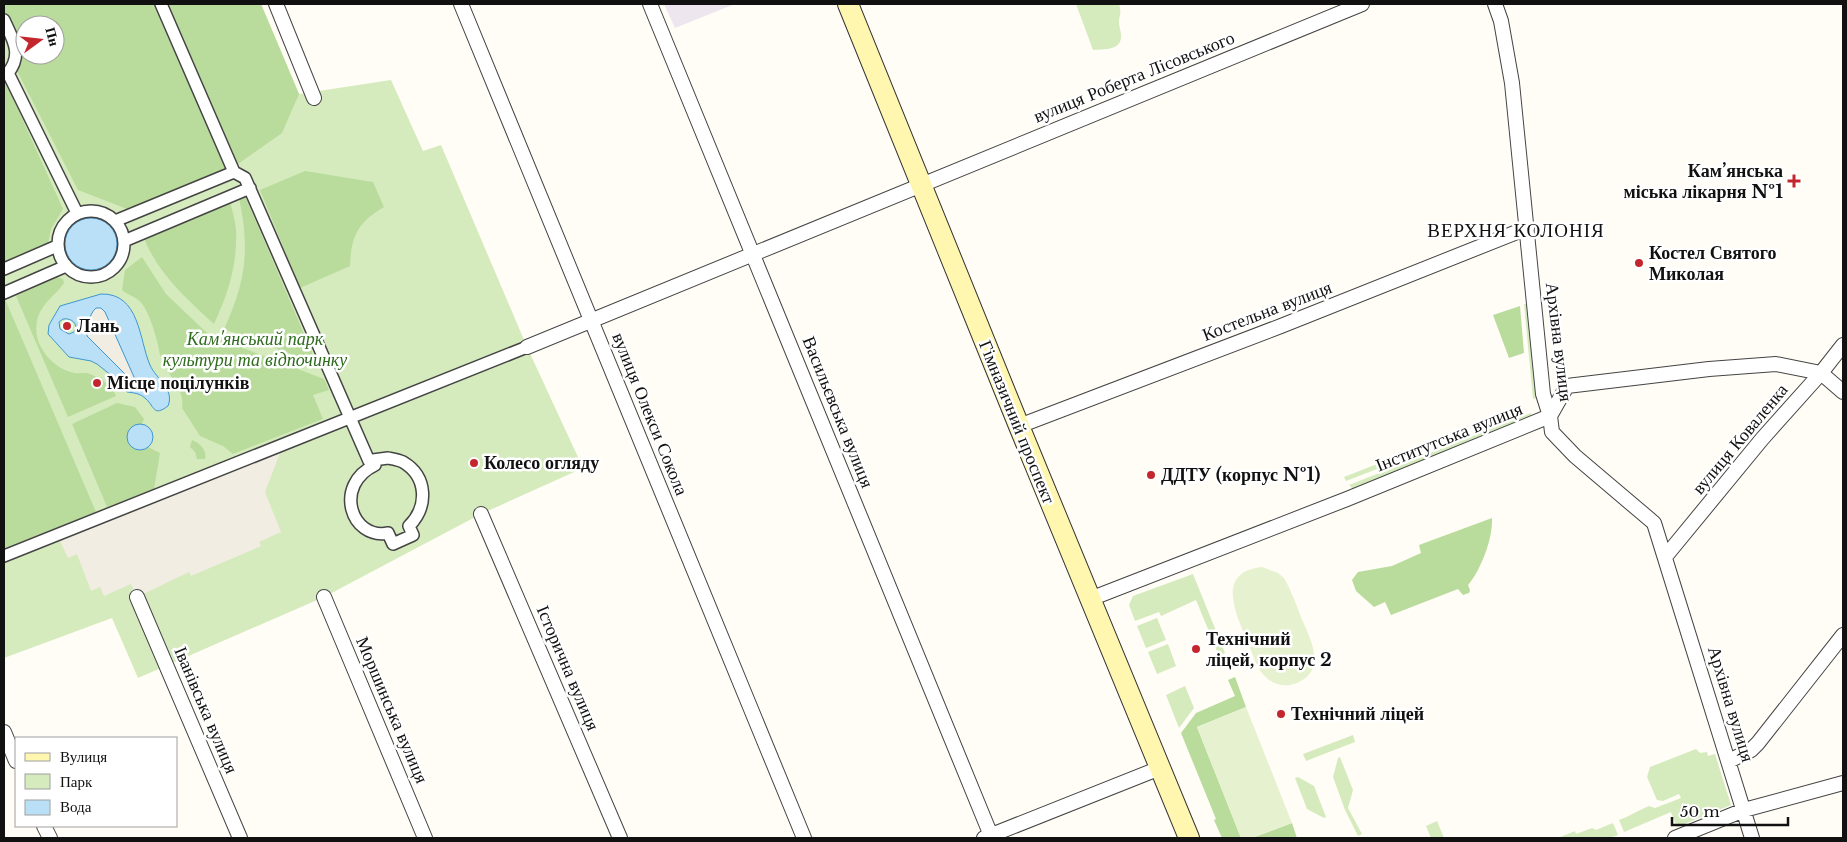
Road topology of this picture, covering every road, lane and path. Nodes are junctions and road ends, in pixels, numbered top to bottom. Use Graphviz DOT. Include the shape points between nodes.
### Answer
graph roads {
  1 [pos="162,4"];
  2 [pos="276,4"];
  3 [pos="461,4"];
  4 [pos="650,4"];
  5 [pos="848,4"];
  6 [pos="1362,4"];
  7 [pos="1495,4"];
  8 [pos="4,20"];
  9 [pos="6,73"];
  10 [pos="314,98"];
  11 [pos="234,172"];
  12 [pos="920,184"];
  13 [pos="250,188"];
  14 [pos="77,213"];
  15 [pos="116,221"];
  16 [pos="1527,228"];
  17 [pos="124,242"];
  18 [pos="57,246"];
  19 [pos="754,254"];
  20 [pos="66,266"];
  21 [pos="4,269"];
  22 [pos="4,293"];
  23 [pos="592,321"];
  24 [pos="1843,345"];
  25 [pos="527,347"];
  26 [pos="1821,373"];
  27 [pos="1843,392"];
  28 [pos="1550,416"];
  29 [pos="349,418"];
  30 [pos="1019,426"];
  31 [pos="374,462"];
  32 [pos="481,514"];
  33 [pos="4,556"];
  34 [pos="1665,557"];
  35 [pos="137,597"];
  36 [pos="324,597"];
  37 [pos="1090,599"];
  38 [pos="1843,635"];
  39 [pos="4,732"];
  40 [pos="15,758"];
  41 [pos="1729,760"];
  42 [pos="1160,768"];
  43 [pos="1843,783"];
  44 [pos="1744,810"];
  45 [pos="989,837"];
  46 [pos="240,838"];
  47 [pos="425,838"];
  48 [pos="620,838"];
  49 [pos="804,838"];
  50 [pos="1189,838"];
  51 [pos="1675,838"];
  52 [pos="1752,838"];
  1 -- 11 [label="street"];
  2 -- 10 [label="street"];
  3 -- 23 [label="street, вулиця Олекси Сокола"];
  4 -- 19 [label="street, Васильєвська вулиця"];
  5 -- 12 [label="main road, Гімназичний проспект"];
  6 -- 12 [label="street, вулиця Роберта Лісовського"];
  7 -- 16 [label="street, Архівна вулиця" via="1512,83"];
  8 -- 9 [label="street" via="16,48 14,65"];
  9 -- 14 [label="street"];
  11 -- 13 [label="street" via="245,178"];
  11 -- 15 [label="street"];
  12 -- 19 [label="street, вулиця Роберта Лісовського"];
  12 -- 30 [label="main road, Гімназичний проспект"];
  13 -- 17 [label="street"];
  13 -- 29 [label="street"];
  14 -- 15 [label="street" via="103,212"];
  14 -- 18 [label="street" via="66,220"];
  15 -- 17 [label="street"];
  16 -- 28 [label="street, Архівна вулиця" via="1543,394"];
  16 -- 30 [label="street, Костельна вулиця"];
  17 -- 20 [label="street" via="122,256 104,275 91,278 78,275"];
  18 -- 20 [label="street"];
  18 -- 21 [label="street"];
  19 -- 23 [label="street, вулиця Роберта Лісовського"];
  19 -- 45 [label="street, Васильєвська вулиця"];
  20 -- 22 [label="street"];
  23 -- 25 [label="street, вулиця Роберта Лісовського"];
  23 -- 49 [label="street, вулиця Олекси Сокола"];
  24 -- 26 [label="street, вулиця Коваленка"];
  25 -- 29 [label="street"];
  26 -- 27 [label="street"];
  26 -- 28 [label="street, Інститутська вулиця" via="1776,364 1566,386"];
  26 -- 34 [label="street, вулиця Коваленка" via="1762,438"];
  28 -- 34 [label="street, Архівна вулиця" via="1552,432 1575,456 1654,523"];
  28 -- 37 [label="street, Інститутська вулиця"];
  29 -- 31 [label="street" via="369,461"];
  29 -- 33 [label="street"];
  30 -- 37 [label="main road, Гімназичний проспект"];
  31 -- 31 [label="street" via="376,465 355,480 350,495 351,510 356,520 368,530 388,533 393,544 413,535 409,526 419,514 423,499 421,484 414,471 402,462 388,458"];
  32 -- 48 [label="street, Історична вулиця"];
  34 -- 41 [label="street, Архівна вулиця"];
  35 -- 46 [label="street, Іванівська вулиця"];
  36 -- 47 [label="street, Моршинська вулиця"];
  37 -- 42 [label="main road, Гімназичний проспект"];
  38 -- 41 [label="street" via="1758,743"];
  39 -- 40 [label="street"];
  41 -- 44 [label="street, Архівна вулиця"];
  42 -- 45 [label="street"];
  42 -- 50 [label="main road, Гімназичний проспект"];
  43 -- 44 [label="street"];
  44 -- 51 [label="street"];
  44 -- 52 [label="street, Архівна вулиця"];
}
